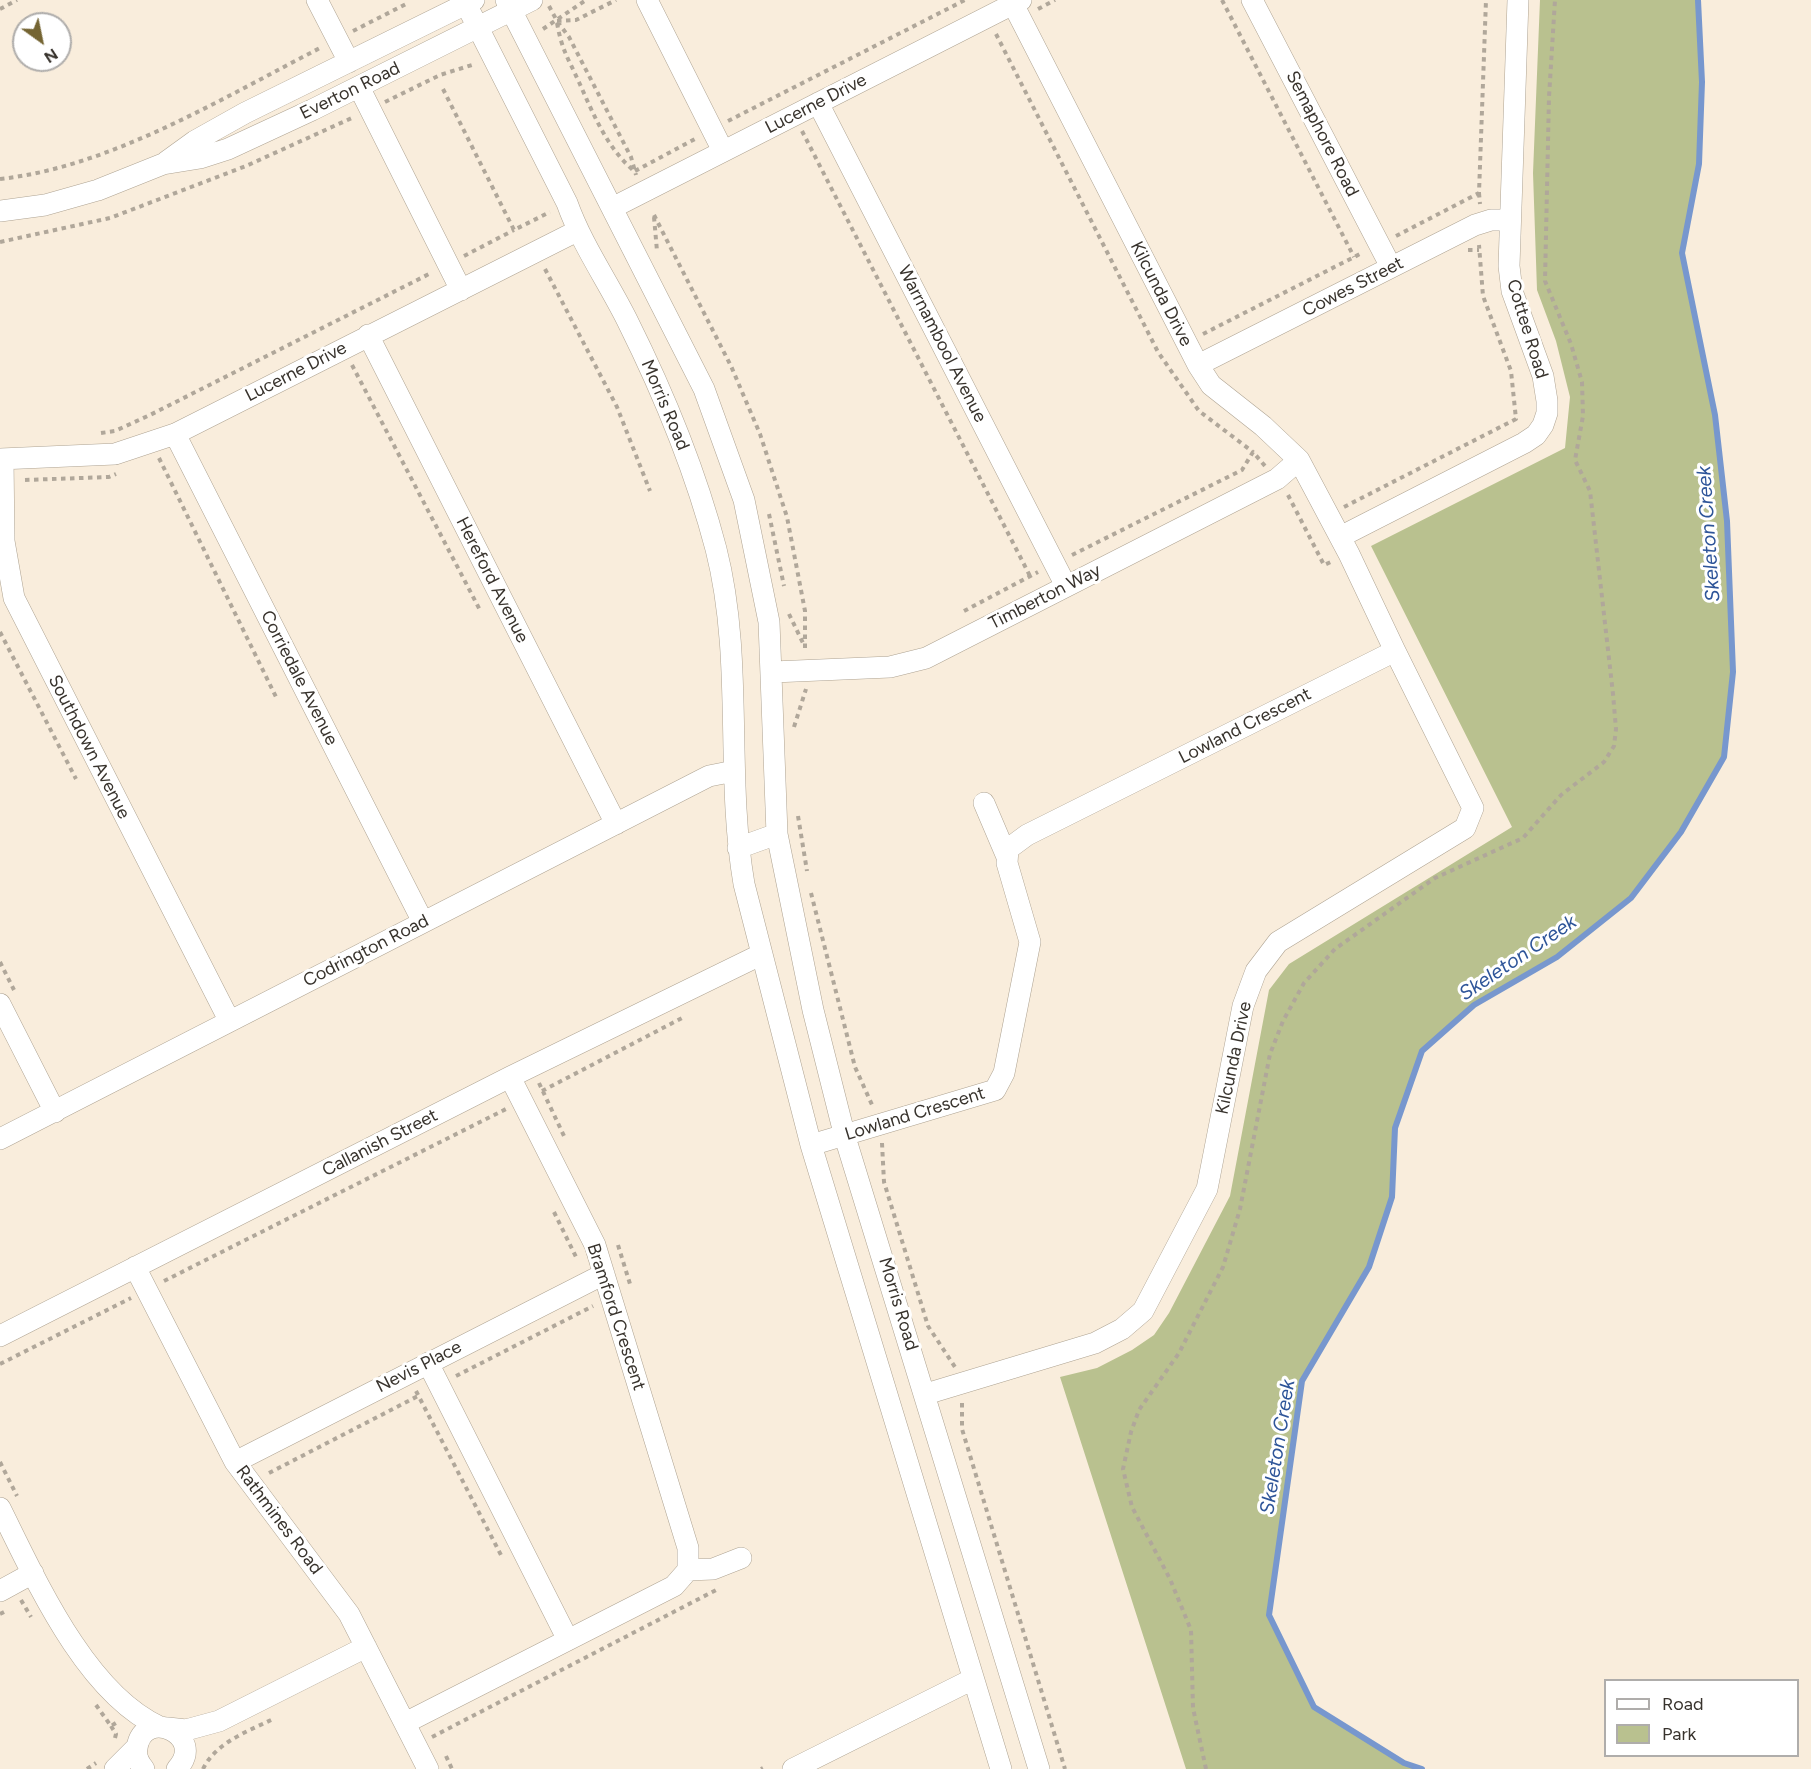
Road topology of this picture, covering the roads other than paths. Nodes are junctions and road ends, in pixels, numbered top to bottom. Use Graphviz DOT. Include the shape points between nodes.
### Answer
graph roads {
  1 [pos="317,0"];
  2 [pos="532,0"];
  3 [pos="647,0"];
  4 [pos="1252,0"];
  5 [pos="1518,0"];
  6 [pos="468,1"];
  7 [pos="1017,2"];
  8 [pos="509,5"];
  9 [pos="478,28"];
  10 [pos="349,62"];
  11 [pos="359,87"];
  12 [pos="818,103"];
  13 [pos="723,151"];
  14 [pos="163,164"];
  15 [pos="612,208"];
  16 [pos="0,211"];
  17 [pos="1510,220"];
  18 [pos="577,231"];
  19 [pos="1391,267"];
  20 [pos="461,290"];
  21 [pos="369,335"];
  22 [pos="1198,365"];
  23 [pos="175,434"];
  24 [pos="1,459"];
  25 [pos="1299,460"];
  26 [pos="1345,545"];
  27 [pos="1066,586"];
  28 [pos="1395,651"];
  29 [pos="773,672"];
  30 [pos="734,771"];
  31 [pos="984,803"];
  32 [pos="616,824"];
  33 [pos="777,834"];
  34 [pos="738,848"];
  35 [pos="1007,856"];
  36 [pos="423,922"];
  37 [pos="762,954"];
  38 [pos="0,1004"];
  39 [pos="229,1020"];
  40 [pos="510,1077"];
  41 [pos="55,1112"];
  42 [pos="846,1137"];
  43 [pos="0,1139"];
  44 [pos="811,1145"];
  45 [pos="135,1267"];
  46 [pos="604,1274"];
  47 [pos="0,1336"];
  48 [pos="428,1363"];
  49 [pos="926,1394"];
  50 [pos="235,1462"];
  51 [pos="0,1508"];
  52 [pos="741,1558"];
  53 [pos="688,1570"];
  54 [pos="33,1573"];
  55 [pos="0,1591"];
  56 [pos="568,1640"];
  57 [pos="366,1647"];
  58 [pos="973,1679"];
  59 [pos="118,1697"];
  60 [pos="219,1721"];
  61 [pos="405,1724"];
  62 [pos="164,1727"];
  63 [pos="137,1746"];
  64 [pos="182,1764"];
  65 [pos="115,1769"];
  66 [pos="144,1769"];
  67 [pos="428,1769"];
  68 [pos="793,1769"];
  69 [pos="1000,1769"];
  70 [pos="1039,1769"];
  1 -- 10 [label="street"];
  2 -- 8 [label="street, Everton Road"];
  3 -- 13 [label="street"];
  4 -- 19 [label="street, Semaphore Road"];
  5 -- 17 [label="street, Cottee Road"];
  6 -- 9 [label="street, Morris Road"];
  6 -- 10 [label="street, Everton Road"];
  7 -- 12 [label="street, Lucerne Drive"];
  7 -- 22 [label="street, Kilcunda Drive"];
  8 -- 9 [label="street, Everton Road"];
  8 -- 15 [label="street, Morris Road"];
  9 -- 11 [label="street, Everton Road"];
  9 -- 18 [label="street, Morris Road" via="567,203"];
  10 -- 14 [label="street, Everton Road" via="218,128"];
  11 -- 14 [label="street, Everton Road" via="228,149"];
  11 -- 20 [label="street"];
  12 -- 13 [label="street, Lucerne Drive"];
  12 -- 27 [label="street, Warrnambool Avenue"];
  13 -- 15 [label="street, Lucerne Drive"];
  14 -- 16 [label="street, Everton Road" via="98,190 45,205"];
  15 -- 29 [label="street, Morris Road" via="704,388 728,453 759,565"];
  17 -- 19 [label="street, Cowes Street" via="1480,223"];
  17 -- 26 [label="street, Cottee Road" via="1512,291 1543,376 1547,413 1543,424 1524,443"];
  18 -- 20 [label="street, Lucerne Drive"];
  18 -- 30 [label="street, Morris Road" via="626,317 663,394 703,504 728,614 734,687"];
  19 -- 22 [label="street, Cowes Street"];
  20 -- 21 [label="street, Lucerne Drive"];
  21 -- 23 [label="street, Lucerne Drive"];
  21 -- 32 [label="street, Hereford Avenue"];
  22 -- 25 [label="street, Kilcunda Drive" via="1211,385"];
  23 -- 24 [label="street, Lucerne Drive" via="115,454"];
  23 -- 36 [label="street, Corriedale Avenue"];
  24 -- 39 [label="street, Southdown Avenue" via="4,541 14,598"];
  25 -- 26 [label="street, Kilcunda Drive"];
  25 -- 27 [label="street, Timberton Way" via="1282,487"];
  26 -- 28 [label="street"];
  27 -- 29 [label="street, Timberton Way" via="926,658 890,667"];
  28 -- 35 [label="street, Lowland Crescent" via="1027,835 1008,849"];
  28 -- 49 [label="street, Kilcunda Drive" via="1473,808 1465,828 1278,942 1256,971 1242,1006 1207,1189 1143,1311 1122,1329 1095,1343"];
  29 -- 33 [label="street, Morris Road"];
  30 -- 32 [label="street, Codrington Road" via="709,776"];
  30 -- 34 [label="street, Morris Road"];
  31 -- 35 [label="street, Lowland Crescent"];
  32 -- 36 [label="street, Codrington Road"];
  33 -- 34 [label="street"];
  33 -- 42 [label="street, Morris Road" via="813,1010"];
  34 -- 37 [label="street, Morris Road"];
  35 -- 42 [label="street, Lowland Crescent" via="1030,942 1004,1073 995,1089"];
  36 -- 39 [label="street, Codrington Road"];
  37 -- 40 [label="street, Callanish Street"];
  37 -- 44 [label="street, Morris Road"];
  38 -- 41 [label="street"];
  39 -- 41 [label="street, Codrington Road"];
  40 -- 45 [label="street, Callanish Street"];
  40 -- 46 [label="street, Bramford Crescent" via="590,1234"];
  41 -- 43 [label="street, Codrington Road"];
  42 -- 44 [label="street, Lowland Crescent"];
  42 -- 49 [label="street, Morris Road"];
  44 -- 58 [label="street, Morris Road"];
  45 -- 47 [label="street, Callanish Street"];
  45 -- 50 [label="street, Rathmines Road" via="156,1285"];
  46 -- 48 [label="street, Nevis Place"];
  46 -- 53 [label="street, Bramford Crescent" via="688,1548"];
  48 -- 50 [label="street, Nevis Place"];
  48 -- 56 [label="street"];
  49 -- 70 [label="street, Morris Road"];
  50 -- 57 [label="street, Rathmines Road" via="338,1597"];
  51 -- 54 [label="street"];
  52 -- 53 [label="street" via="716,1567"];
  53 -- 56 [label="street" via="674,1586"];
  54 -- 55 [label="street"];
  54 -- 59 [label="street" via="78,1651"];
  56 -- 61 [label="street"];
  57 -- 60 [label="street"];
  57 -- 61 [label="street, Rathmines Road"];
  58 -- 68 [label="street"];
  58 -- 69 [label="street, Morris Road"];
  59 -- 62 [label="street" via="139,1715"];
  59 -- 63 [label="street" via="132,1720"];
  60 -- 62 [label="street" via="186,1730"];
  60 -- 64 [label="street" via="202,1734"];
  61 -- 67 [label="street, Rathmines Road"];
  62 -- 63 [label="street" via="146,1732"];
  62 -- 64 [label="street" via="174,1731 184,1743"];
  63 -- 65 [label="street"];
  63 -- 66 [label="street" via="138,1760"];
}
